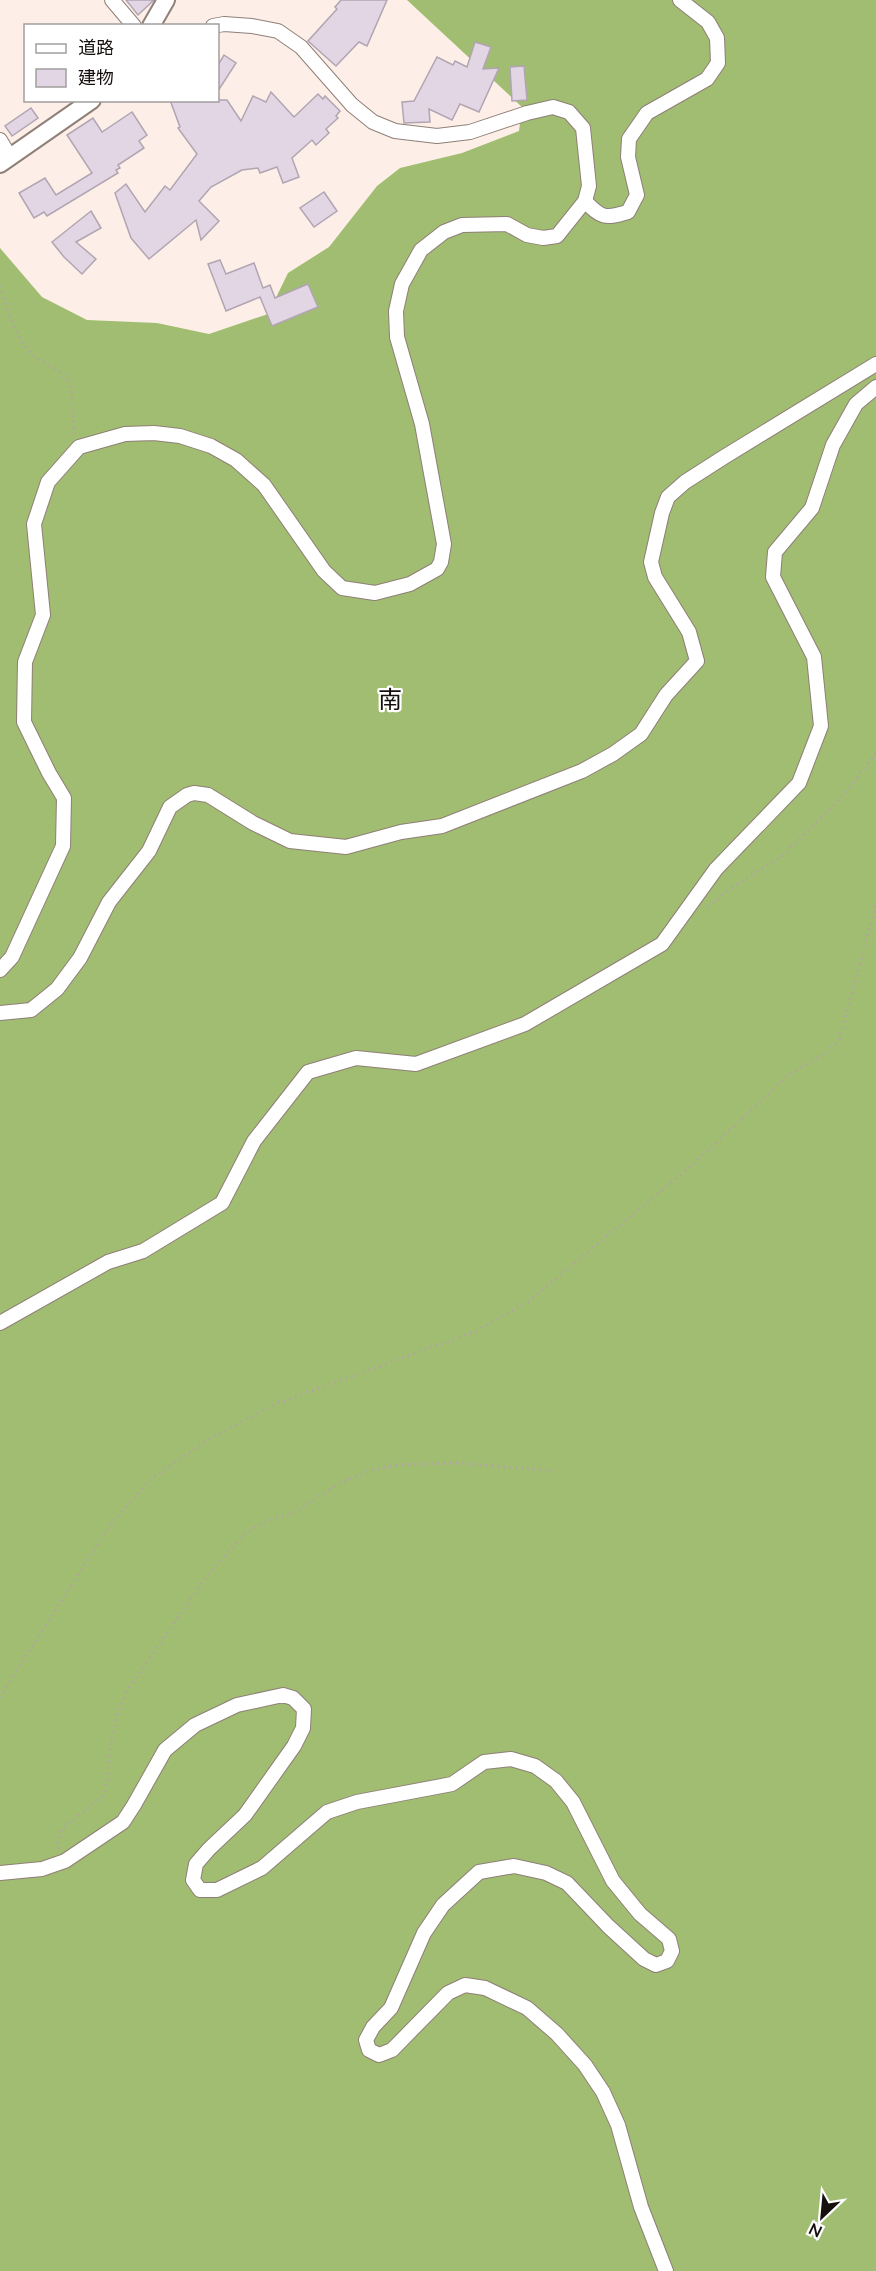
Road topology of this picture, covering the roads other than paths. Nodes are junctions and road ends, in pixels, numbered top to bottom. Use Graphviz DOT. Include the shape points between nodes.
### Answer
graph roads {
  1 [pos="112,0"];
  2 [pos="166,0"];
  3 [pos="680,0"];
  4 [pos="132,24"];
  5 [pos="152,24"];
  6 [pos="219,25"];
  7 [pos="89,102"];
  8 [pos="0,140"];
  9 [pos="5,161"];
  10 [pos="585,201"];
  11 [pos="876,364"];
  12 [pos="876,387"];
  13 [pos="0,970"];
  14 [pos="0,1012"];
  15 [pos="0,1323"];
  16 [pos="0,1873"];
  17 [pos="666,2271"];
  1 -- 4 [label="street"];
  2 -- 5 [label="street"];
  3 -- 10 [label="street" via="708,22 717,38 718,63 707,79 647,113 629,138 628,157 637,195 628,212 609,218"];
  6 -- 10 [label="street" via="278,31 301,47 352,105 373,122 395,131 437,136 470,132 553,107 569,112 583,128 589,186"];
  7 -- 9 [label="street"];
  8 -- 9 [label="street"];
  10 -- 13 [label="street" via="557,236 527,235 507,224 462,225 444,232 421,250 402,284 396,311 397,338 422,424 444,544 437,569 410,584 375,592 342,588 324,571 264,485 236,460 211,446 180,436 125,434 79,447 48,482 34,524 43,615 25,662 24,722 64,798 63,846 12,957"];
  11 -- 14 [label="street" via="724,457 668,497 651,562 655,578 689,632 697,661 666,695 641,734 582,771 442,826 346,847 290,840 252,823 208,795 187,795 170,807 149,851 109,902 80,958 57,989 31,1010"];
  12 -- 15 [label="street" via="856,404 833,445 812,508 775,552 773,577 814,657 821,726 799,783 716,868 663,945 525,1024 416,1064 356,1058 308,1072 254,1141 222,1203 143,1251 108,1262"];
  16 -- 17 [label="street" via="42,1869 65,1861 123,1822 165,1750 195,1725 237,1705 283,1695 293,1698 304,1709 303,1728 244,1815 196,1864 193,1880 200,1890 217,1890 262,1868 327,1812 357,1802 452,1784 484,1762 511,1759 535,1766 556,1780 573,1802 613,1881 640,1914 669,1938 672,1950 668,1961 657,1965 644,1959 567,1883 546,1873 514,1866 479,1872 443,1905 424,1933 391,2008 366,2040 369,2050 379,2055 392,2050 448,1993 465,1985 485,1988 527,2008 557,2034 603,2092 618,2125 641,2207"];
}
